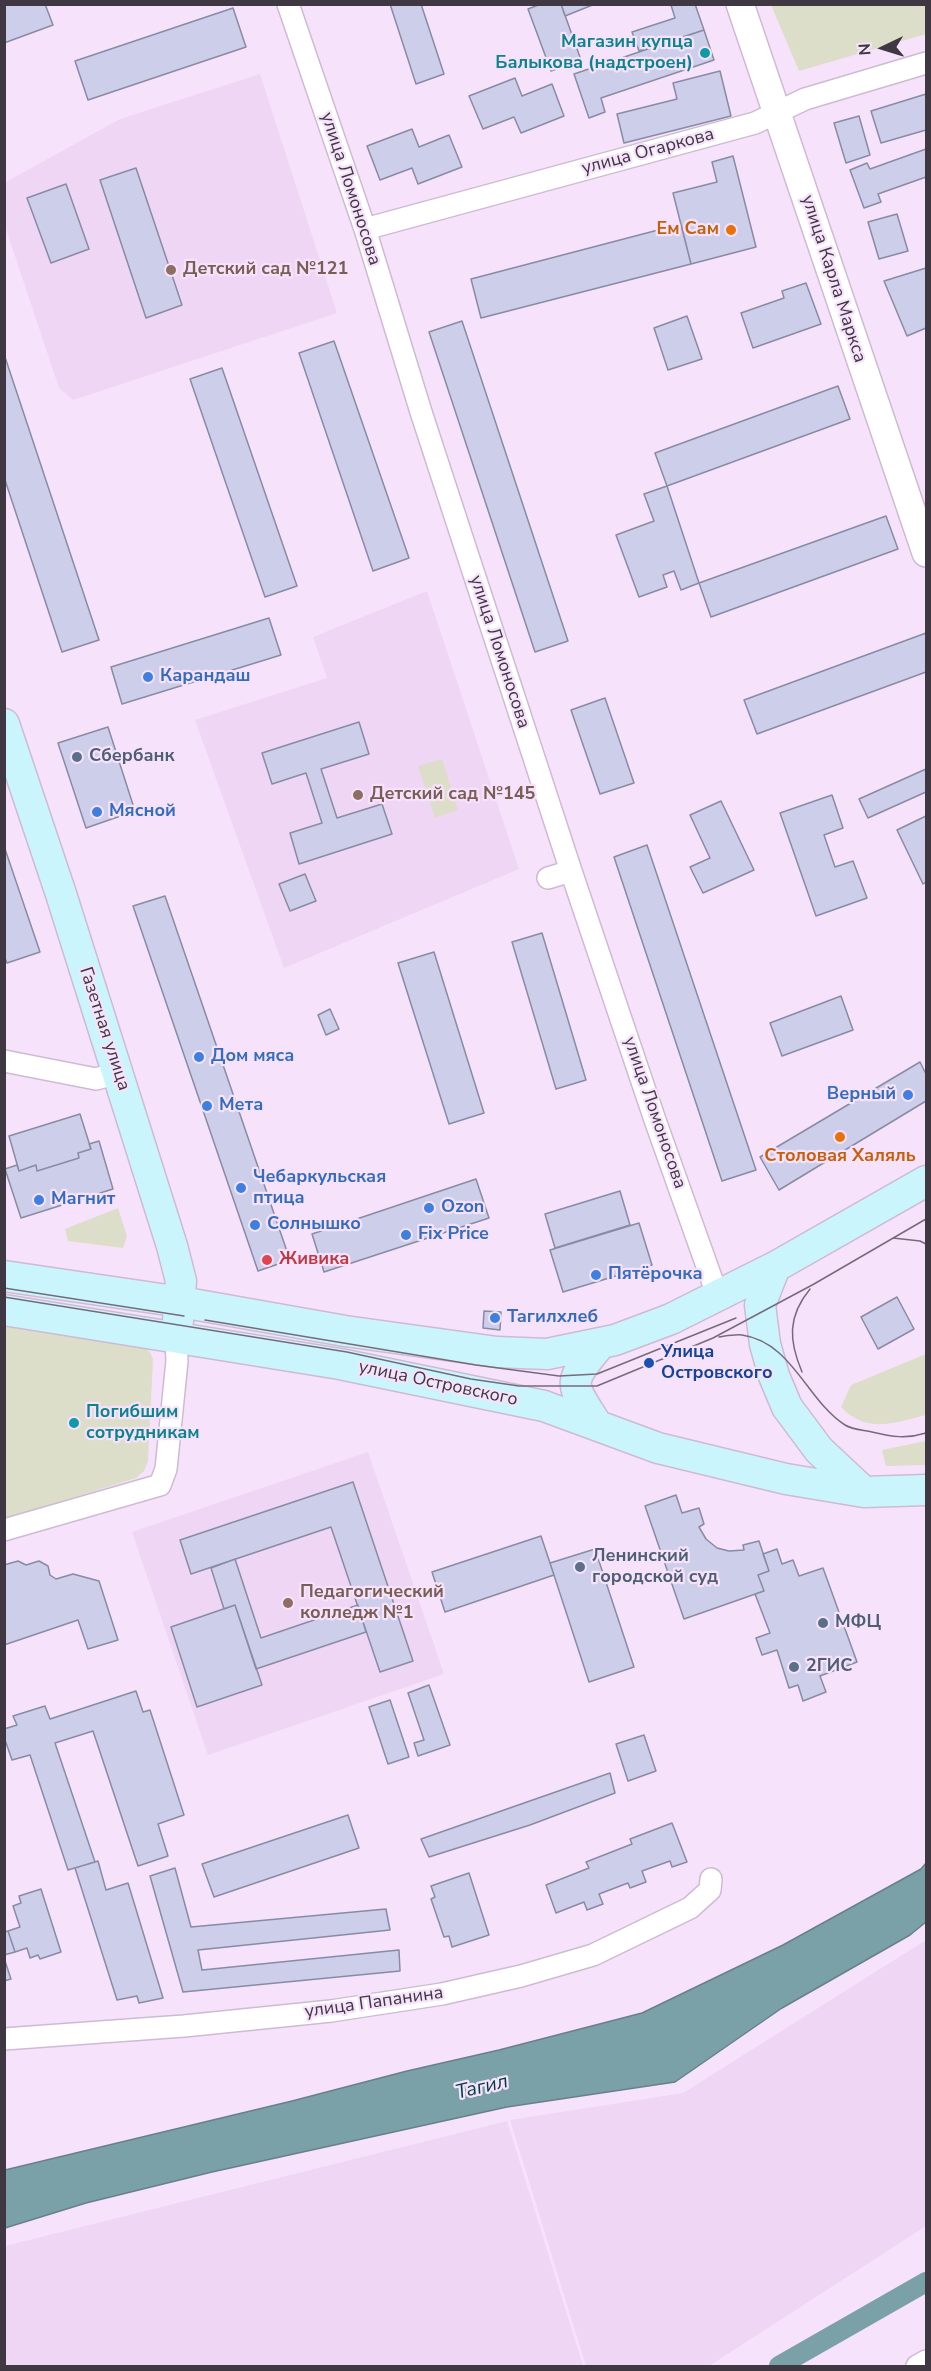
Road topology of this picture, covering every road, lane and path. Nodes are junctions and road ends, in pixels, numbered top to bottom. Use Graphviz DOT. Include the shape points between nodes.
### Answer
graph roads {
  1 [pos="288,4"];
  2 [pos="740,4"];
  3 [pos="927,63"];
  4 [pos="778,113"];
  5 [pos="365,229"];
  6 [pos="927,553"];
  7 [pos="4,724"];
  8 [pos="571,871"];
  9 [pos="548,878"];
  10 [pos="4,1061"];
  11 [pos="118,1073"];
  12 [pos="927,1181"];
  13 [pos="775,1267"];
  14 [pos="4,1276"];
  15 [pos="718,1297"];
  16 [pos="181,1302"];
  17 [pos="4,1310"];
  18 [pos="176,1338"];
  19 [pos="601,1343"];
  20 [pos="597,1425"];
  21 [pos="927,1490"];
  22 [pos="864,1492"];
  23 [pos="4,1530"];
  24 [pos="711,1880"];
  25 [pos="4,2039"];
  26 [pos="927,2361"];
  27 [pos="917,2367"];
  1 -- 5 [label="street, улица Ломоносова"];
  2 -- 4 [label="street, улица Карла Маркса"];
  3 -- 4 [label="street, улица Огаркова" via="805,99"];
  4 -- 5 [label="street, улица Огаркова" via="755,123"];
  4 -- 6 [label="street, улица Карла Маркса"];
  5 -- 8 [label="street, улица Ломоносова"];
  7 -- 11 [label="main road, Газетная улица"];
  8 -- 9 [label="street"];
  8 -- 15 [label="street, улица Ломоносова"];
  10 -- 11 [label="street" via="96,1079"];
  11 -- 16 [label="main road, Газетная улица" via="172,1246 181,1281"];
  12 -- 13 [label="main road, улица Островского"];
  13 -- 15 [label="main road, улица Островского"];
  13 -- 22 [label="main road" via="760,1305 774,1376 787,1407 819,1450"];
  14 -- 16 [label="main road, улица Островского"];
  15 -- 19 [label="main road, улица Островского"];
  16 -- 18 [label="main road, Газетная улица"];
  16 -- 19 [label="main road, улица Островского" via="497,1352 547,1354"];
  17 -- 18 [label="main road, улица Островского"];
  18 -- 20 [label="main road, улица Островского" via="340,1364 544,1406"];
  18 -- 23 [label="street" via="166,1469 160,1485"];
  19 -- 20 [label="main road" via="583,1365 574,1390"];
  20 -- 22 [label="main road, улица Островского" via="658,1448 786,1479"];
  21 -- 22 [label="main road, улица Островского"];
  24 -- 25 [label="street, улица Папанина" via="710,1890 690,1908 593,1955 465,1989 331,2011"];
  26 -- 27 [label="street"];
}
